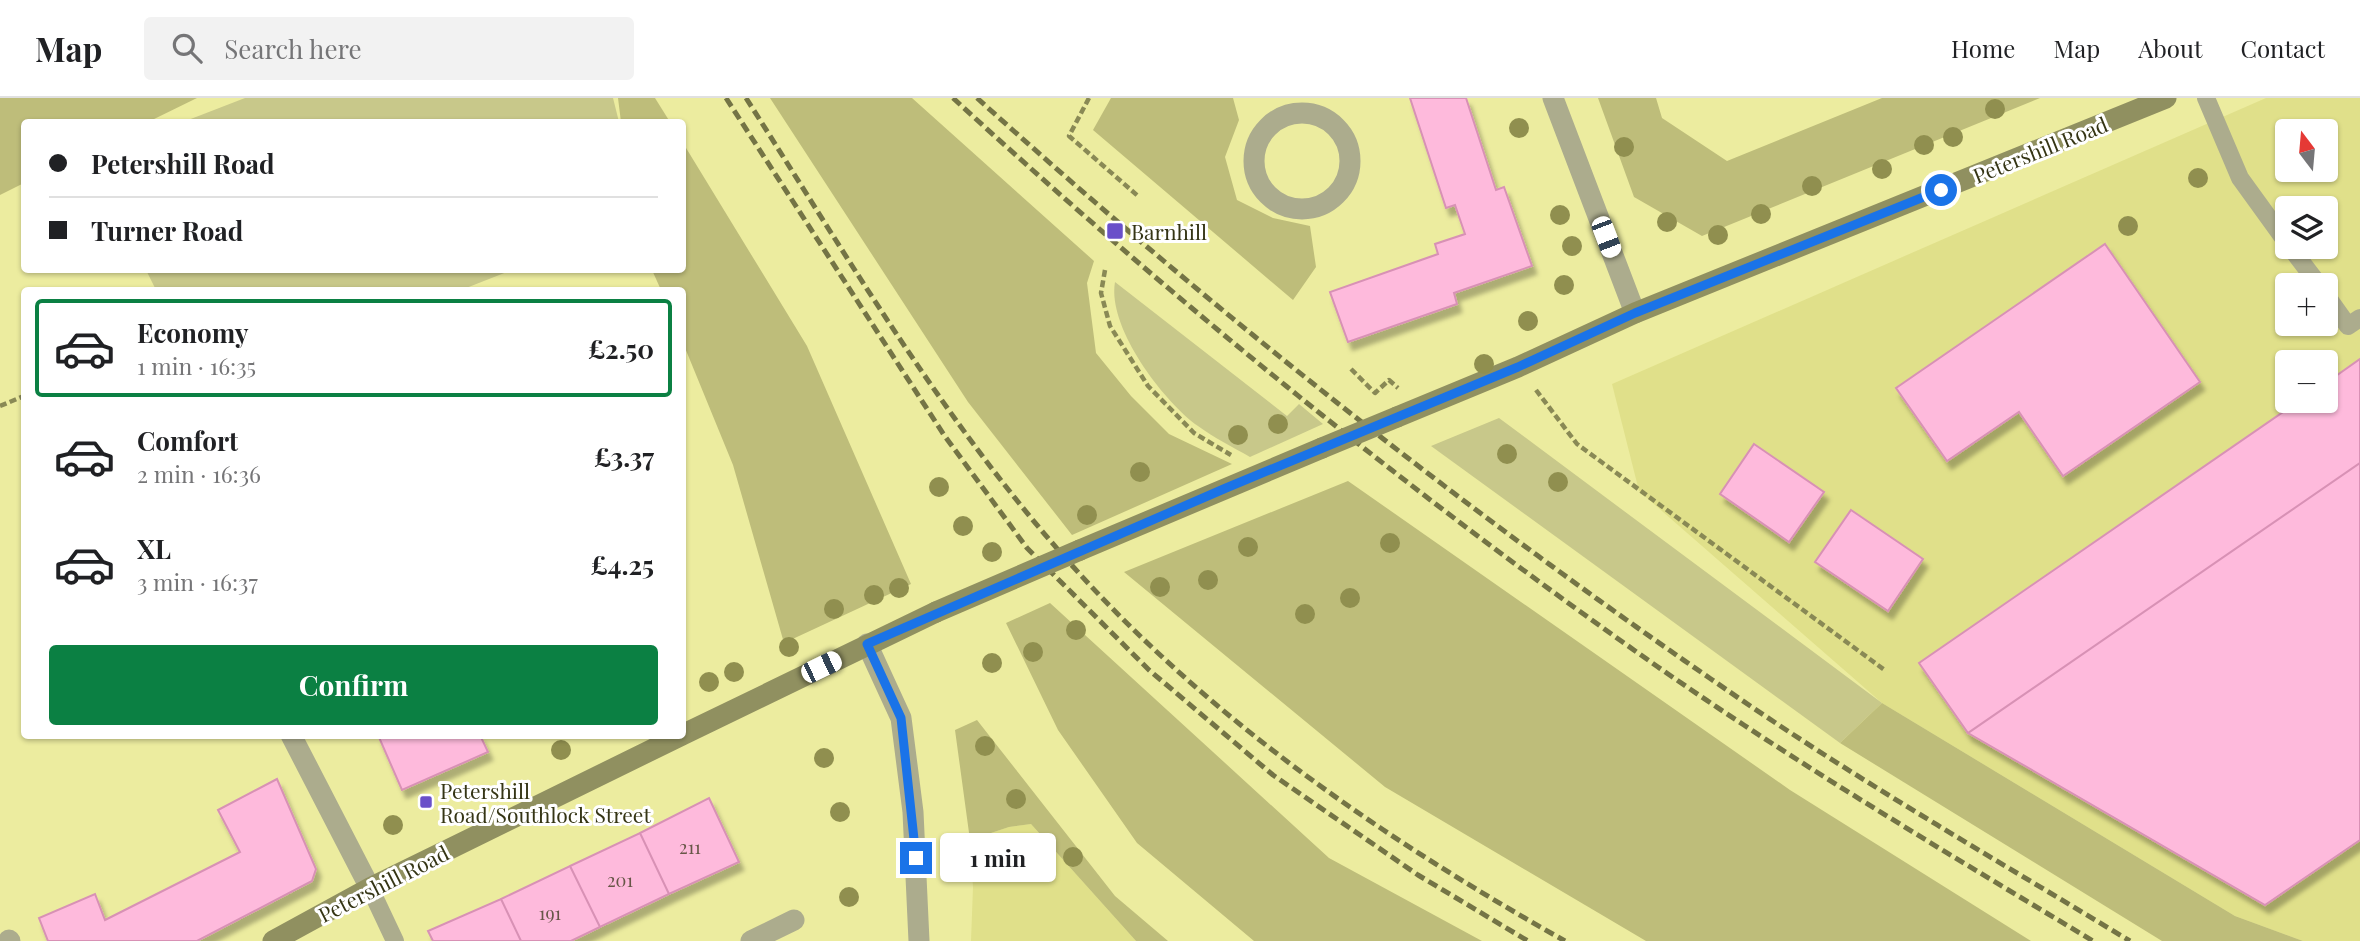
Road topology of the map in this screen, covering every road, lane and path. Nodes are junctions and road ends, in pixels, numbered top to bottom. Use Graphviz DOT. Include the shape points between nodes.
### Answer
graph roads {
  1 [pos="1088,98"];
  2 [pos="1553,98"];
  3 [pos="2166,98"];
  4 [pos="2206,98"];
  5 [pos="1283,107"];
  6 [pos="1138,196"];
  7 [pos="2275,226"];
  8 [pos="1105,270"];
  9 [pos="2338,312"];
  10 [pos="1635,313"];
  11 [pos="2360,318"];
  12 [pos="1518,367"];
  13 [pos="1351,369"];
  14 [pos="21,397"];
  15 [pos="0,406"];
  16 [pos="1420,407"];
  17 [pos="1250,478"];
  18 [pos="867,644"];
  19 [pos="1886,671"];
  20 [pos="686,733"];
  21 [pos="293,739"];
  22 [pos="674,739"];
  23 [pos="370,888"];
  24 [pos="794,920"];
  25 [pos="273,941"];
  26 [pos="395,941"];
  27 [pos="751,941"];
  28 [pos="919,941"];
  1 -- 6 [label="path" via="1069,136"];
  2 -- 10 [label="street"];
  3 -- 10 [label="street, Petershill Road"];
  4 -- 7 [label="lane" via="2240,178"];
  5 -- 5 [label="street" via="1330,121 1349,146 1349,176 1330,201 1316,208 1283,206 1259,184 1254,152 1260,136"];
  8 -- 17 [label="path" via="1101,293 1110,326 1148,386 1194,433 1242,461"];
  9 -- 11 [label="lane" via="2348,326"];
  10 -- 12 [label="street, Petershill Road"];
  12 -- 16 [label="street, Petershill Road"];
  12 -- 19 [label="path" via="1577,444"];
  13 -- 16 [label="path" via="1375,393 1389,380"];
  14 -- 15 [label="path"];
  16 -- 17 [label="street, Petershill Road, bridge"];
  17 -- 18 [label="street, Petershill Road, bridge"];
  18 -- 20 [label="street, Petershill Road"];
  18 -- 28 [label="street" via="901,718 913,812"];
  21 -- 23 [label="street"];
  22 -- 23 [label="street, Petershill Road"];
  23 -- 25 [label="street, Petershill Road"];
  23 -- 26 [label="lane"];
  24 -- 27 [label="street"];
}
